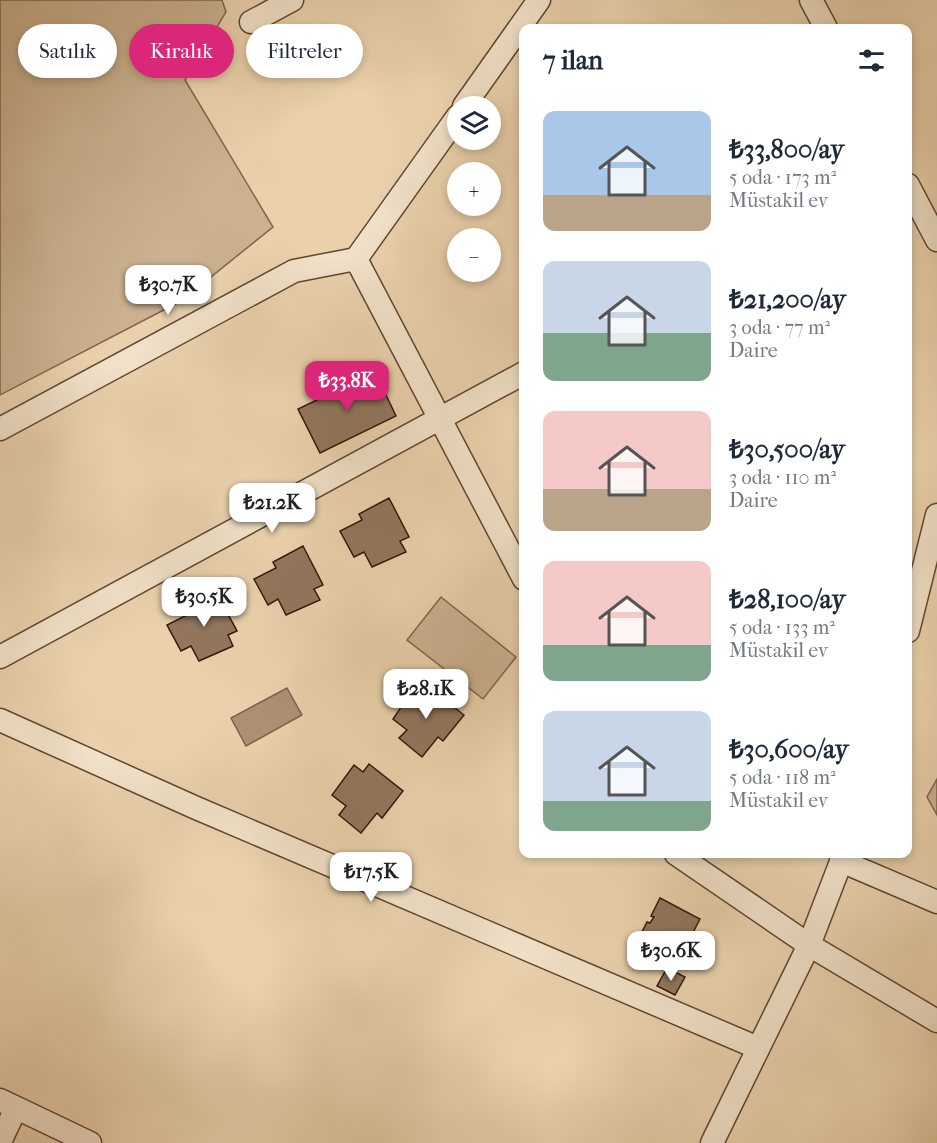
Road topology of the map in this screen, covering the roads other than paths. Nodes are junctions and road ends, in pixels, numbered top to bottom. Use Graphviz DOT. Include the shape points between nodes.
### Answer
graph roads {
  1 [pos="292,0"];
  2 [pos="539,0"];
  3 [pos="811,0"];
  4 [pos="251,22"];
  5 [pos="522,24"];
  6 [pos="824,24"];
  7 [pos="519,28"];
  8 [pos="471,96"];
  9 [pos="447,131"];
  10 [pos="912,193"];
  11 [pos="937,240"];
  12 [pos="356,259"];
  13 [pos="519,376"];
  14 [pos="440,420"];
  15 [pos="0,429"];
  16 [pos="937,515"];
  17 [pos="519,570"];
  18 [pos="912,615"];
  19 [pos="0,657"];
  20 [pos="0,720"];
  21 [pos="682,858"];
  22 [pos="842,858"];
  23 [pos="844,858"];
  24 [pos="937,902"];
  25 [pos="809,945"];
  26 [pos="937,1021"];
  27 [pos="758,1048"];
  28 [pos="8,1104"];
  29 [pos="0,1142"];
  30 [pos="90,1143"];
  31 [pos="712,1143"];
  1 -- 4 [label="street"];
  2 -- 5 [label="street"];
  3 -- 6 [label="street"];
  7 -- 8 [label="street"];
  9 -- 12 [label="street"];
  10 -- 11 [label="street"];
  12 -- 14 [label="street"];
  12 -- 15 [label="street" via="294,271"];
  13 -- 14 [label="street"];
  14 -- 17 [label="street"];
  14 -- 19 [label="street"];
  16 -- 18 [label="street"];
  20 -- 27 [label="street"];
  21 -- 25 [label="street"];
  22 -- 25 [label="street"];
  23 -- 24 [label="street"];
  25 -- 26 [label="street"];
  25 -- 27 [label="street"];
  27 -- 31 [label="street"];
  28 -- 29 [label="street"];
  28 -- 30 [label="street"];
}
